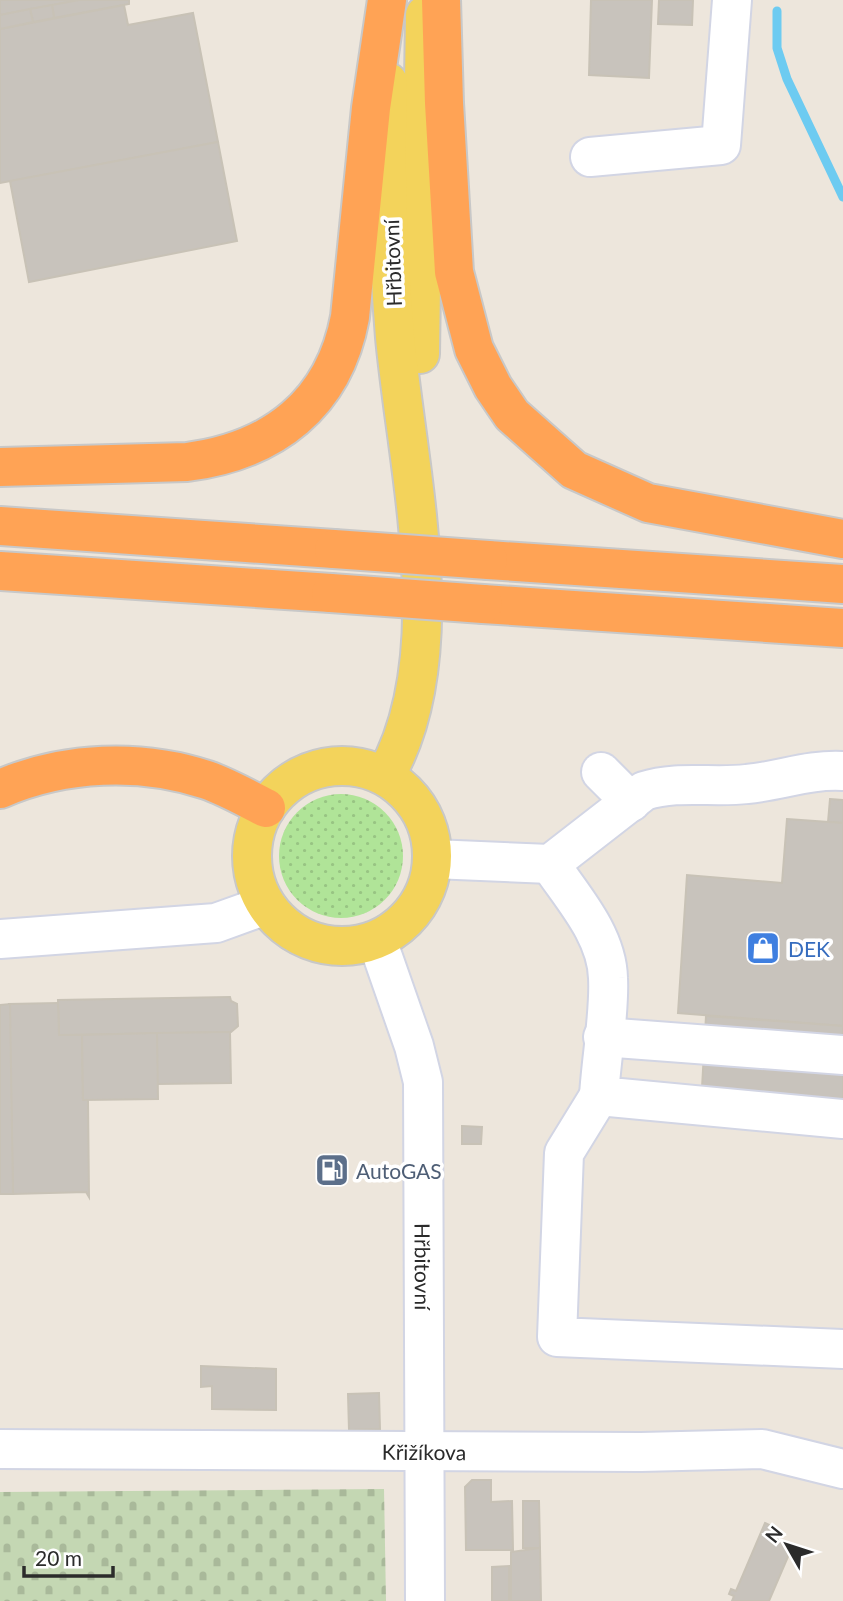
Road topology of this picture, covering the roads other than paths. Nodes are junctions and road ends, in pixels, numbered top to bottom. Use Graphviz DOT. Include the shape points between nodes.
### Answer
graph roads {
  1 [pos="389,0"];
  2 [pos="425,0"];
  3 [pos="442,0"];
  4 [pos="732,0"];
  5 [pos="590,158"];
  6 [pos="0,467"];
  7 [pos="417,524"];
  8 [pos="0,526"];
  9 [pos="843,540"];
  10 [pos="0,571"];
  11 [pos="843,584"];
  12 [pos="841,628"];
  13 [pos="843,771"];
  14 [pos="601,772"];
  15 [pos="385,776"];
  16 [pos="0,789"];
  17 [pos="638,797"];
  18 [pos="266,807"];
  19 [pos="433,859"];
  20 [pos="550,864"];
  21 [pos="266,905"];
  22 [pos="0,939"];
  23 [pos="377,940"];
  24 [pos="603,1037"];
  25 [pos="843,1055"];
  26 [pos="599,1096"];
  27 [pos="843,1119"];
  28 [pos="843,1349"];
  29 [pos="0,1449"];
  30 [pos="425,1450"];
  31 [pos="843,1469"];
  32 [pos="425,1601"];
  1 -- 6 [label="highway" via="371,108 345,341 323,388 293,420 270,436 218,458"];
  1 -- 7 [label="main road, Hřbitovní" via="387,98 395,335"];
  2 -- 7 [label="main road, Hřbitovní"];
  3 -- 9 [label="highway" via="454,272 474,349 512,415 574,470 648,503"];
  4 -- 5 [label="street" via="721,145"];
  7 -- 15 [label="main road, Hřbitovní" via="420,657 409,721"];
  8 -- 11 [label="highway, bridge"];
  10 -- 12 [label="highway, bridge"];
  13 -- 17 [label="street" via="820,769 747,784 663,785"];
  14 -- 17 [label="street"];
  15 -- 18 [label="main road" via="353,766 326,767 294,779"];
  15 -- 19 [label="main road" via="422,812"];
  16 -- 18 [label="highway" via="93,766 143,766 209,781"];
  17 -- 20 [label="street"];
  18 -- 21 [label="main road" via="255,832 251,860"];
  19 -- 20 [label="street"];
  19 -- 23 [label="main road" via="428,886 414,911"];
  20 -- 24 [label="street" via="600,944 608,977"];
  21 -- 22 [label="street" via="208,924"];
  21 -- 23 [label="main road" via="285,926 314,942 346,947"];
  23 -- 30 [label="street, Hřbitovní" via="423,1082"];
  24 -- 25 [label="street"];
  24 -- 26 [label="street"];
  26 -- 27 [label="street"];
  26 -- 28 [label="street" via="564,1153 557,1336"];
  29 -- 30 [label="street, Křižíkova"];
  30 -- 31 [label="street, Křižíkova" via="762,1449"];
  30 -- 32 [label="street, Hřbitovní"];
}
